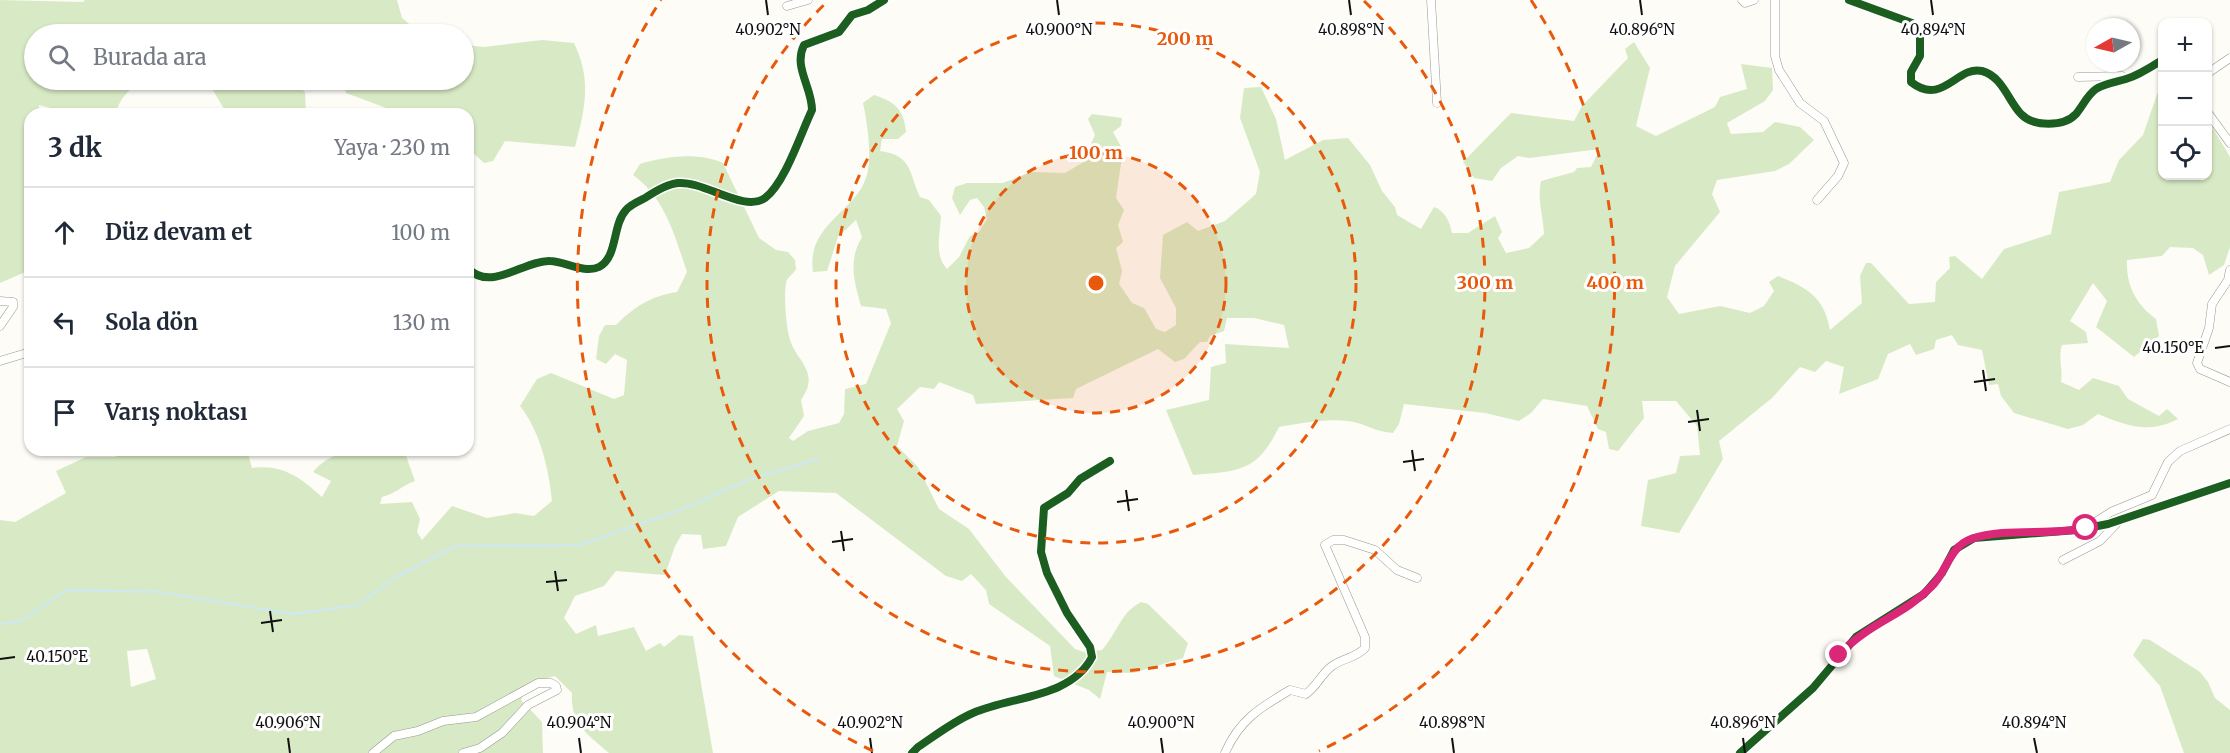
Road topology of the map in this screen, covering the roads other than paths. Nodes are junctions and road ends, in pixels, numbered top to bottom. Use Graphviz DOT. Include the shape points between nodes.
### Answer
graph roads {
  1 [pos="808,0"];
  2 [pos="884,0"];
  3 [pos="1431,0"];
  4 [pos="1742,0"];
  5 [pos="1754,0"];
  6 [pos="1775,0"];
  7 [pos="1849,0"];
  8 [pos="787,6"];
  9 [pos="2230,58"];
  10 [pos="2158,63"];
  11 [pos="2212,69"];
  12 [pos="2133,76"];
  13 [pos="2078,77"];
  14 [pos="1437,103"];
  15 [pos="2212,118"];
  16 [pos="2230,143"];
  17 [pos="1817,200"];
  18 [pos="2230,270"];
  19 [pos="474,272"];
  20 [pos="0,301"];
  21 [pos="0,326"];
  22 [pos="24,353"];
  23 [pos="0,361"];
  24 [pos="2230,382"];
  25 [pos="2230,429"];
  26 [pos="1110,461"];
  27 [pos="2230,483"];
  28 [pos="2120,520"];
  29 [pos="2086,528"];
  30 [pos="2063,560"];
  31 [pos="1417,578"];
  32 [pos="374,753"];
  33 [pos="463,753"];
  34 [pos="912,753"];
  35 [pos="1225,753"];
  36 [pos="1740,753"];
  1 -- 8 [label="street"];
  2 -- 19 [label="street" via="852,15 839,32 804,45 799,58 812,110 777,186 764,199 738,201 711,188 676,183 626,209 600,267 550,261 496,277 482,277"];
  3 -- 14 [label="street"];
  4 -- 5 [label="street"];
  6 -- 17 [label="street" via="1775,56 1779,70 1800,103 1824,121 1844,163"];
  7 -- 12 [label="street" via="1912,23 1920,30 1920,56 1911,72 1911,82 1918,88 1941,89 1974,71 1984,71 2031,122 2061,122 2074,116 2096,89"];
  9 -- 11 [label="street"];
  10 -- 12 [label="street"];
  12 -- 13 [label="street"];
  15 -- 16 [label="street"];
  18 -- 24 [label="street" via="2212,304 2209,328 2197,363 2200,369"];
  20 -- 21 [label="street" via="13,302 13,307"];
  22 -- 23 [label="street"];
  25 -- 29 [label="street" via="2180,451 2168,462 2152,495 2111,512"];
  26 -- 34 [label="street" via="1044,508 1041,552 1067,613 1089,647 1092,657 1084,672 1050,690 974,712"];
  27 -- 28 [label="street"];
  28 -- 29 [label="street"];
  28 -- 30 [label="street" via="2100,541"];
  29 -- 36 [label="street" via="1992,536 1962,543 1924,594 1856,637 1813,688"];
  31 -- 35 [label="street" via="1397,570 1375,550 1344,540 1325,545 1365,637 1365,648 1359,655 1330,667 1306,694 1290,690 1257,709 1233,734"];
  32 -- 33 [label="street" via="394,736 443,721 476,717 538,683 556,686 550,696 528,705 502,733 480,748"];
}
